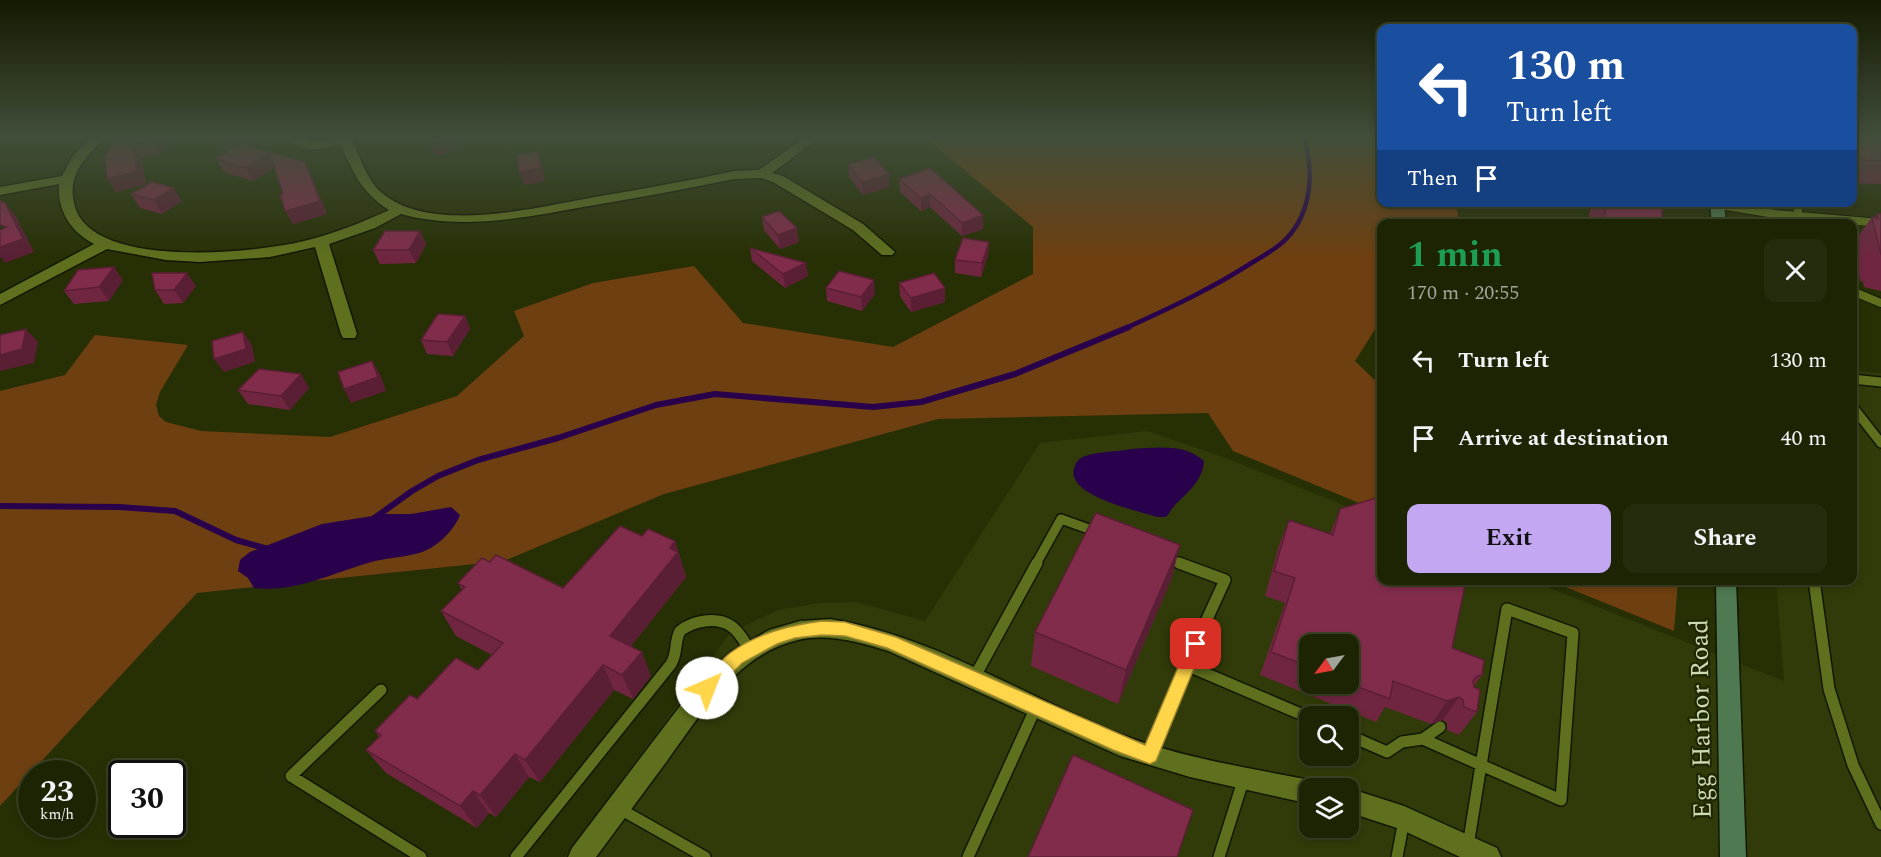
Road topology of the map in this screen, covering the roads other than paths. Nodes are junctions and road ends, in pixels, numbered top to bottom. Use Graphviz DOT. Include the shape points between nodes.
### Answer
graph roads {
  1 [pos="365,178"];
  2 [pos="717,178"];
  3 [pos="775,178"];
  4 [pos="66,180"];
  5 [pos="0,191"];
  6 [pos="1738,207"];
  7 [pos="1798,207"];
  8 [pos="399,210"];
  9 [pos="1798,216"];
  10 [pos="1808,219"];
  11 [pos="1857,222"];
  12 [pos="1881,223"];
  13 [pos="320,240"];
  14 [pos="105,244"];
  15 [pos="887,252"];
  16 [pos="1857,293"];
  17 [pos="0,300"];
  18 [pos="1881,303"];
  19 [pos="349,334"];
  20 [pos="1857,380"];
  21 [pos="1881,382"];
  22 [pos="1857,416"];
  23 [pos="1881,443"];
  24 [pos="1105,535"];
  25 [pos="1159,556"];
  26 [pos="1726,585"];
  27 [pos="1815,585"];
  28 [pos="749,649"];
  29 [pos="1186,665"];
  30 [pos="974,678"];
  31 [pos="381,690"];
  32 [pos="1035,707"];
  33 [pos="1299,713"];
  34 [pos="1440,727"];
  35 [pos="1423,739"];
  36 [pos="1359,740"];
  37 [pos="1150,755"];
  38 [pos="1481,765"];
  39 [pos="1244,778"];
  40 [pos="1299,790"];
  41 [pos="1359,804"];
  42 [pos="617,808"];
  43 [pos="1404,818"];
  44 [pos="1881,824"];
  45 [pos="1478,852"];
  46 [pos="421,857"];
  47 [pos="516,857"];
  48 [pos="581,857"];
  49 [pos="705,857"];
  50 [pos="968,857"];
  51 [pos="1218,857"];
  52 [pos="1397,857"];
  53 [pos="1733,857"];
  1 -- 8 [label="street" via="379,198"];
  2 -- 8 [label="street" via="501,216 453,219"];
  3 -- 15 [label="street" via="858,227"];
  4 -- 5 [label="street"];
  4 -- 14 [label="street" via="66,202 75,222"];
  6 -- 9 [label="lane"];
  7 -- 9 [label="lane"];
  8 -- 13 [label="street" via="366,226"];
  9 -- 10 [label="lane"];
  11 -- 12 [label="lane"];
  13 -- 14 [label="street" via="214,257 164,256"];
  13 -- 19 [label="street"];
  14 -- 17 [label="street"];
  16 -- 18 [label="lane"];
  20 -- 21 [label="lane"];
  22 -- 23 [label="lane"];
  24 -- 30 [label="lane" via="1061,519"];
  25 -- 29 [label="lane" via="1225,580"];
  26 -- 53 [label="main road, Egg Harbor Road"];
  27 -- 44 [label="lane" via="1829,689 1853,765"];
  28 -- 30 [label="street" via="795,631 845,629 890,642"];
  28 -- 42 [label="street" via="707,688"];
  28 -- 47 [label="lane" via="730,625 697,622 681,631 671,664"];
  29 -- 33 [label="lane"];
  29 -- 37 [label="lane"];
  30 -- 32 [label="street"];
  31 -- 46 [label="lane" via="291,776"];
  32 -- 37 [label="street"];
  32 -- 50 [label="lane"];
  34 -- 35 [label="lane"];
  35 -- 36 [label="lane" via="1402,742 1387,752"];
  35 -- 38 [label="lane"];
  37 -- 39 [label="street"];
  38 -- 38 [label="lane" via="1486,707 1507,609 1573,633 1562,800"];
  38 -- 45 [label="lane"];
  39 -- 40 [label="street"];
  39 -- 51 [label="lane"];
  41 -- 43 [label="street"];
  42 -- 48 [label="street"];
  42 -- 49 [label="lane"];
  43 -- 45 [label="street"];
  43 -- 52 [label="lane"];
}
